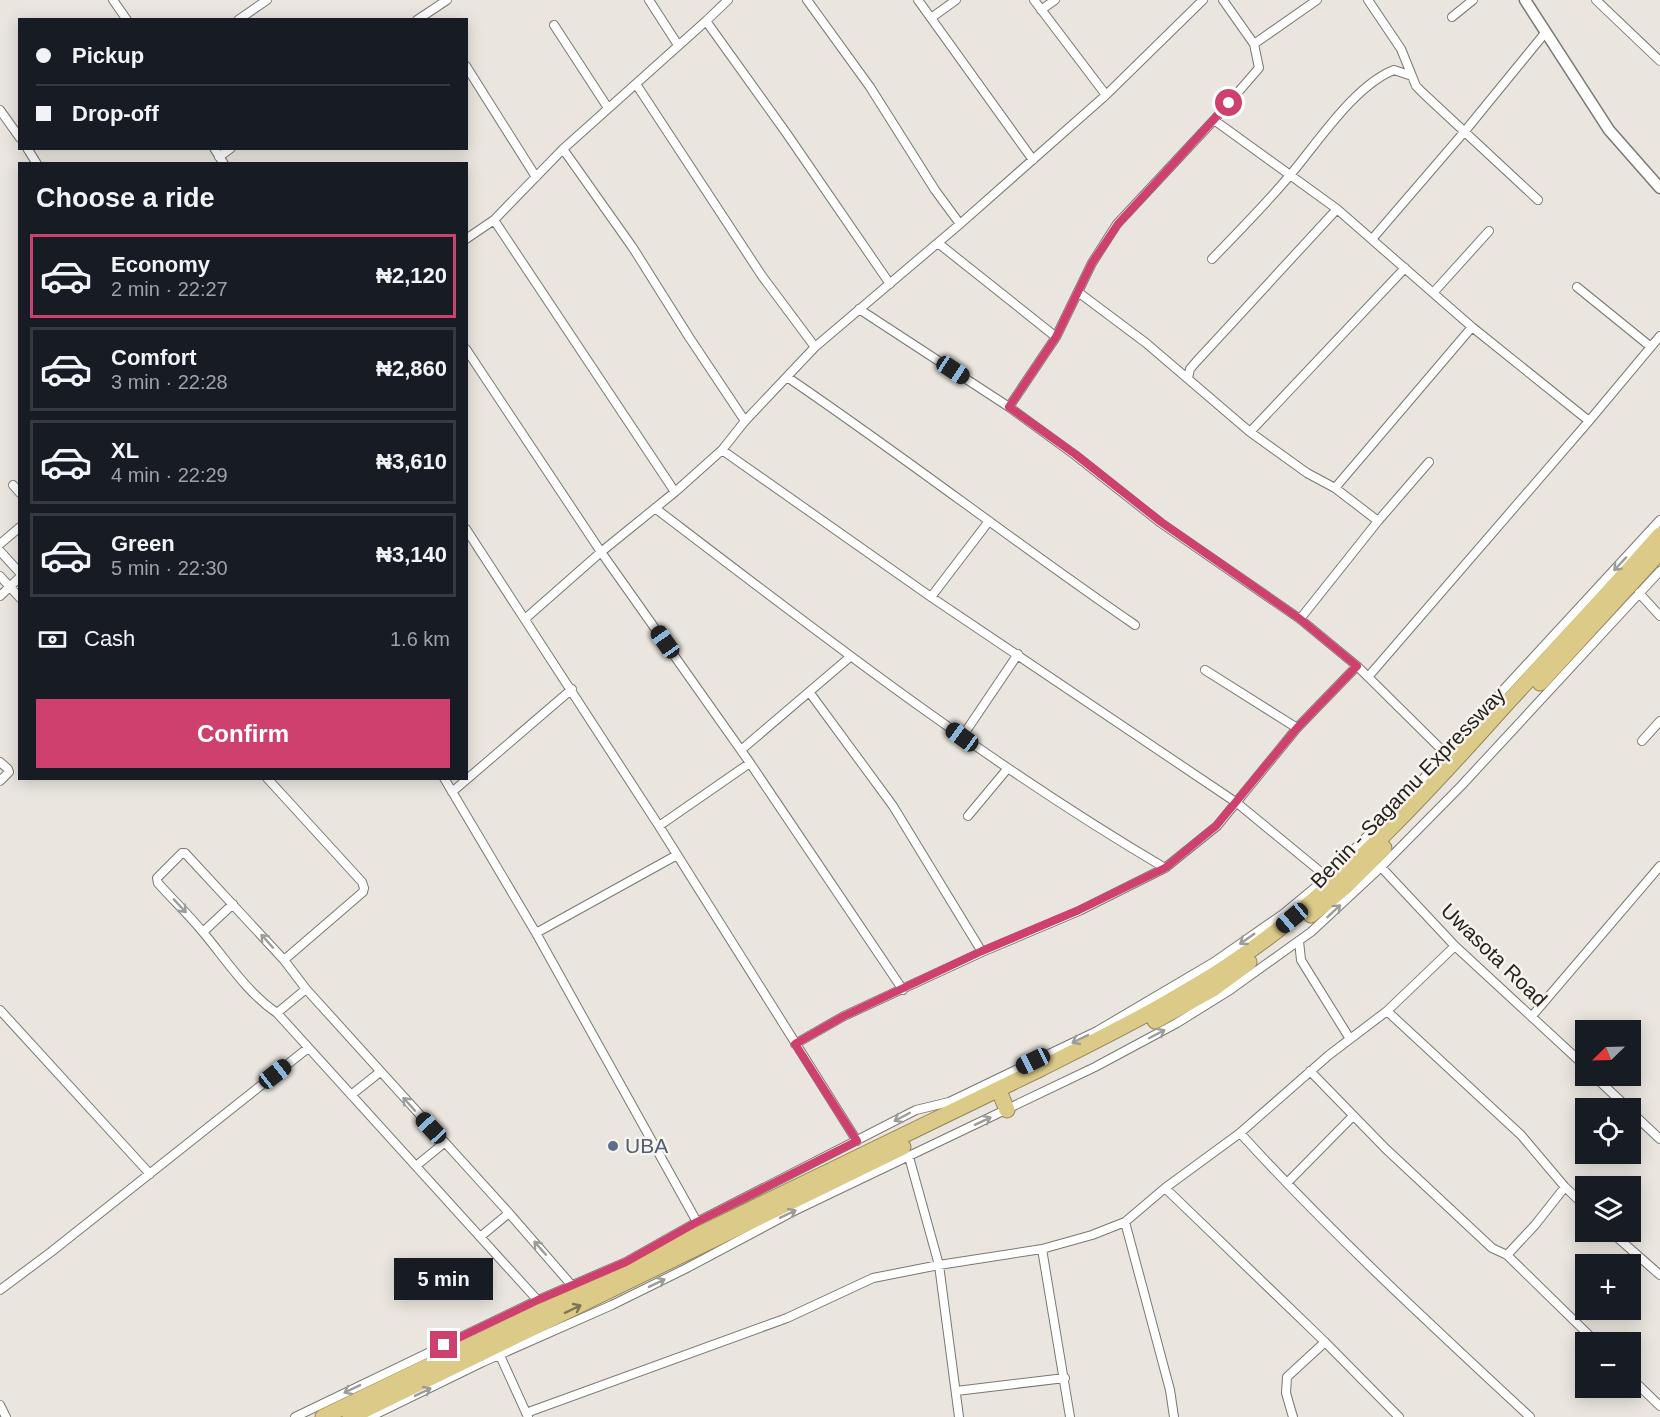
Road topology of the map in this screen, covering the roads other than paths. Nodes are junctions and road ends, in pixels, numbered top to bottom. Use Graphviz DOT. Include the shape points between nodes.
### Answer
graph roads {
  1 [pos="113,0"];
  2 [pos="267,0"];
  3 [pos="447,0"];
  4 [pos="649,0"];
  5 [pos="728,0"];
  6 [pos="807,0"];
  7 [pos="918,0"];
  8 [pos="956,0"];
  9 [pos="1034,0"];
  10 [pos="1055,0"];
  11 [pos="1203,0"];
  12 [pos="1223,0"];
  13 [pos="1317,0"];
  14 [pos="1368,0"];
  15 [pos="1473,0"];
  16 [pos="1524,0"];
  17 [pos="1596,0"];
  18 [pos="1041,10"];
  19 [pos="1452,17"];
  20 [pos="126,18"];
  21 [pos="241,18"];
  22 [pos="425,18"];
  23 [pos="932,18"];
  24 [pos="706,21"];
  25 [pos="554,25"];
  26 [pos="1545,33"];
  27 [pos="1254,44"];
  28 [pos="678,45"];
  29 [pos="1660,61"];
  30 [pos="468,69"];
  31 [pos="1412,76"];
  32 [pos="636,84"];
  33 [pos="1106,96"];
  34 [pos="608,108"];
  35 [pos="0,110"];
  36 [pos="1214,120"];
  37 [pos="1465,131"];
  38 [pos="18,135"];
  39 [pos="563,149"];
  40 [pos="1033,160"];
  41 [pos="1290,175"];
  42 [pos="536,177"];
  43 [pos="1660,188"];
  44 [pos="1538,200"];
  45 [pos="1337,209"];
  46 [pos="494,220"];
  47 [pos="960,224"];
  48 [pos="1489,231"];
  49 [pos="468,237"];
  50 [pos="1373,238"];
  51 [pos="938,243"];
  52 [pos="1212,259"];
  53 [pos="1405,268"];
  54 [pos="890,284"];
  55 [pos="1578,287"];
  56 [pos="1078,291"];
  57 [pos="1433,293"];
  58 [pos="859,309"];
  59 [pos="1472,327"];
  60 [pos="1660,336"];
  61 [pos="1056,337"];
  62 [pos="815,347"];
  63 [pos="1651,347"];
  64 [pos="468,352"];
  65 [pos="787,377"];
  66 [pos="1188,378"];
  67 [pos="1009,407"];
  68 [pos="746,421"];
  69 [pos="1589,421"];
  70 [pos="1250,432"];
  71 [pos="722,450"];
  72 [pos="1429,462"];
  73 [pos="13,485"];
  74 [pos="1335,488"];
  75 [pos="18,491"];
  76 [pos="675,492"];
  77 [pos="655,508"];
  78 [pos="989,521"];
  79 [pos="1378,521"];
  80 [pos="18,529"];
  81 [pos="468,532"];
  82 [pos="1658,535"];
  83 [pos="0,544"];
  84 [pos="0,551"];
  85 [pos="601,552"];
  86 [pos="1660,571"];
  87 [pos="18,573"];
  88 [pos="0,576"];
  89 [pos="18,577"];
  90 [pos="9,587"];
  91 [pos="1639,593"];
  92 [pos="0,596"];
  93 [pos="18,596"];
  94 [pos="931,597"];
  95 [pos="1660,616"];
  96 [pos="526,618"];
  97 [pos="1300,619"];
  98 [pos="1135,625"];
  99 [pos="1018,654"];
  100 [pos="850,657"];
  101 [pos="1357,666"];
  102 [pos="1205,670"];
  103 [pos="1368,677"];
  104 [pos="572,690"];
  105 [pos="810,693"];
  106 [pos="1660,721"];
  107 [pos="1297,728"];
  108 [pos="962,737"];
  109 [pos="1642,741"];
  110 [pos="741,750"];
  111 [pos="1445,753"];
  112 [pos="0,762"];
  113 [pos="750,763"];
  114 [pos="1008,768"];
  115 [pos="468,778"];
  116 [pos="269,780"];
  117 [pos="445,780"];
  118 [pos="466,780"];
  119 [pos="0,781"];
  120 [pos="452,792"];
  121 [pos="1237,803"];
  122 [pos="968,816"];
  123 [pos="659,826"];
  124 [pos="677,855"];
  125 [pos="1660,866"];
  126 [pos="1381,867"];
  127 [pos="1165,868"];
  128 [pos="1328,877"];
  129 [pos="233,904"];
  130 [pos="203,932"];
  131 [pos="536,933"];
  132 [pos="1299,940"];
  133 [pos="1455,946"];
  134 [pos="982,951"];
  135 [pos="284,960"];
  136 [pos="306,988"];
  137 [pos="903,990"];
  138 [pos="0,1010"];
  139 [pos="1387,1011"];
  140 [pos="277,1013"];
  141 [pos="1532,1016"];
  142 [pos="1350,1039"];
  143 [pos="795,1044"];
  144 [pos="308,1048"];
  145 [pos="1575,1057"];
  146 [pos="1310,1071"];
  147 [pos="380,1072"];
  148 [pos="1604,1086"];
  149 [pos="351,1095"];
  150 [pos="1617,1098"];
  151 [pos="1005,1104"];
  152 [pos="1353,1116"];
  153 [pos="1641,1121"];
  154 [pos="1240,1132"];
  155 [pos="1660,1139"];
  156 [pos="857,1141"];
  157 [pos="444,1143"];
  158 [pos="909,1156"];
  159 [pos="416,1166"];
  160 [pos="150,1174"];
  161 [pos="1287,1182"];
  162 [pos="1565,1187"];
  163 [pos="1165,1188"];
  164 [pos="1575,1197"];
  165 [pos="509,1213"];
  166 [pos="697,1222"];
  167 [pos="1125,1222"];
  168 [pos="480,1237"];
  169 [pos="1622,1242"];
  170 [pos="1042,1249"];
  171 [pos="1507,1255"];
  172 [pos="939,1265"];
  173 [pos="1660,1275"];
  174 [pos="575,1289"];
  175 [pos="0,1290"];
  176 [pos="541,1304"];
  177 [pos="1586,1332"];
  178 [pos="1325,1342"];
  179 [pos="497,1350"];
  180 [pos="1065,1378"];
  181 [pos="1641,1388"];
  182 [pos="956,1391"];
  183 [pos="0,1404"];
  184 [pos="1660,1406"];
  185 [pos="527,1415"];
  186 [pos="6,1417"];
  187 [pos="295,1417"];
  188 [pos="323,1417"];
  189 [pos="350,1417"];
  190 [pos="370,1417"];
  191 [pos="959,1417"];
  192 [pos="1070,1417"];
  193 [pos="1174,1417"];
  194 [pos="1293,1417"];
  195 [pos="1399,1417"];
  196 [pos="1530,1417"];
  1 -- 20 [label="street"];
  2 -- 21 [label="street"];
  3 -- 22 [label="street"];
  4 -- 28 [label="street"];
  5 -- 24 [label="street"];
  6 -- 47 [label="street"];
  7 -- 23 [label="street"];
  8 -- 23 [label="street"];
  9 -- 18 [label="street"];
  10 -- 18 [label="street"];
  11 -- 33 [label="street"];
  12 -- 27 [label="street"];
  13 -- 27 [label="street"];
  14 -- 31 [label="street" via="1401,49"];
  15 -- 19 [label="street"];
  16 -- 26 [label="street"];
  17 -- 29 [label="street"];
  18 -- 33 [label="street"];
  23 -- 40 [label="street"];
  24 -- 28 [label="street"];
  24 -- 54 [label="street"];
  25 -- 34 [label="street"];
  26 -- 37 [label="street"];
  26 -- 43 [label="street" via="1609,130"];
  27 -- 36 [label="street" via="1259,68"];
  28 -- 32 [label="street"];
  30 -- 42 [label="street"];
  31 -- 37 [label="street" via="1416,86"];
  31 -- 41 [label="street" via="1394,70 1370,84"];
  32 -- 34 [label="street"];
  32 -- 62 [label="street" via="762,276"];
  33 -- 40 [label="street"];
  34 -- 39 [label="street"];
  35 -- 38 [label="street"];
  36 -- 41 [label="street"];
  36 -- 56 [label="street" via="1118,224"];
  37 -- 44 [label="street"];
  37 -- 50 [label="street"];
  39 -- 42 [label="street"];
  39 -- 68 [label="street"];
  40 -- 47 [label="street"];
  41 -- 45 [label="street"];
  41 -- 52 [label="street"];
  42 -- 46 [label="street"];
  45 -- 50 [label="street"];
  45 -- 66 [label="street" via="1196,362"];
  46 -- 49 [label="street"];
  46 -- 76 [label="street"];
  47 -- 51 [label="street"];
  48 -- 57 [label="street"];
  50 -- 53 [label="street"];
  51 -- 54 [label="street"];
  51 -- 61 [label="street"];
  53 -- 57 [label="street"];
  53 -- 70 [label="street"];
  54 -- 58 [label="street"];
  55 -- 63 [label="street"];
  56 -- 61 [label="street"];
  56 -- 66 [label="street"];
  57 -- 59 [label="street"];
  58 -- 62 [label="street"];
  58 -- 67 [label="street"];
  59 -- 69 [label="street"];
  59 -- 74 [label="street"];
  60 -- 63 [label="street"];
  61 -- 67 [label="street"];
  62 -- 65 [label="street"];
  63 -- 69 [label="street"];
  64 -- 85 [label="street"];
  65 -- 68 [label="street"];
  65 -- 78 [label="street"];
  66 -- 70 [label="street"];
  67 -- 97 [label="street" via="1161,522"];
  68 -- 71 [label="street"];
  69 -- 103 [label="street"];
  70 -- 74 [label="street"];
  71 -- 76 [label="street"];
  71 -- 94 [label="street"];
  72 -- 79 [label="street"];
  73 -- 75 [label="street"];
  74 -- 79 [label="street"];
  76 -- 77 [label="street"];
  77 -- 85 [label="street"];
  77 -- 100 [label="street"];
  78 -- 94 [label="street"];
  78 -- 98 [label="street"];
  79 -- 97 [label="street"];
  80 -- 83 [label="street"];
  81 -- 96 [label="street"];
  82 -- 111 [label="street, one-way"];
  82 -- 151 [label="highway, Benin - Sagamu Expressway" via="1425,807 1339,892 1213,988"];
  82 -- 174 [label="highway" via="1383,836 1310,903 1242,956 1104,1037"];
  84 -- 87 [label="street"];
  85 -- 96 [label="street"];
  85 -- 110 [label="street"];
  86 -- 91 [label="street"];
  88 -- 90 [label="street"];
  89 -- 90 [label="street"];
  90 -- 92 [label="street"];
  90 -- 93 [label="street"];
  91 -- 95 [label="street"];
  91 -- 126 [label="street"];
  94 -- 99 [label="street"];
  96 -- 104 [label="street"];
  97 -- 101 [label="street"];
  99 -- 108 [label="street"];
  99 -- 121 [label="street"];
  100 -- 105 [label="street"];
  100 -- 108 [label="street"];
  101 -- 103 [label="street"];
  101 -- 107 [label="street"];
  102 -- 107 [label="street"];
  103 -- 111 [label="street"];
  104 -- 115 [label="street"];
  104 -- 123 [label="street"];
  105 -- 110 [label="street"];
  105 -- 134 [label="street" via="893,806"];
  106 -- 109 [label="street"];
  107 -- 121 [label="street"];
  108 -- 114 [label="street"];
  110 -- 113 [label="street"];
  111 -- 128 [label="street"];
  112 -- 119 [label="street" via="9,772"];
  113 -- 123 [label="street"];
  113 -- 137 [label="street"];
  114 -- 122 [label="street"];
  114 -- 127 [label="street"];
  116 -- 135 [label="street" via="364,888"];
  117 -- 120 [label="street"];
  118 -- 120 [label="street"];
  120 -- 131 [label="street"];
  121 -- 127 [label="street"];
  121 -- 128 [label="street"];
  123 -- 124 [label="street"];
  124 -- 131 [label="street"];
  124 -- 143 [label="street"];
  125 -- 141 [label="street"];
  132 -- 126 [label="street, one-way"];
  126 -- 133 [label="street, Uwasota Road"];
  127 -- 134 [label="street"];
  128 -- 156 [label="street, one-way" via="1214,962 1097,1030 949,1102 916,1110"];
  129 -- 130 [label="street"];
  129 -- 130 [label="street, one-way" via="182,853 158,878 158,883"];
  135 -- 129 [label="street, one-way"];
  130 -- 140 [label="street" via="266,1006"];
  131 -- 166 [label="street"];
  132 -- 142 [label="street" via="1301,960"];
  151 -- 132 [label="street, one-way" via="1095,1067 1177,1023"];
  133 -- 139 [label="street"];
  133 -- 141 [label="street, Uwasota Road"];
  134 -- 137 [label="street"];
  135 -- 136 [label="street"];
  136 -- 140 [label="street"];
  136 -- 147 [label="street"];
  137 -- 143 [label="street" via="844,1016"];
  138 -- 160 [label="street"];
  139 -- 142 [label="street"];
  139 -- 162 [label="street" via="1521,1136"];
  140 -- 144 [label="street"];
  141 -- 145 [label="street, Uwasota Road"];
  142 -- 146 [label="street"];
  143 -- 156 [label="street"];
  144 -- 149 [label="street"];
  144 -- 160 [label="street"];
  146 -- 152 [label="street"];
  146 -- 154 [label="street"];
  147 -- 149 [label="street"];
  157 -- 147 [label="street, one-way"];
  148 -- 150 [label="street"];
  149 -- 159 [label="street"];
  158 -- 151 [label="street, one-way"];
  179 -- 151 [label="highway, Benin - Sagamu Expressway, one-way"];
  152 -- 161 [label="street"];
  152 -- 171 [label="street" via="1492,1248"];
  153 -- 155 [label="street"];
  154 -- 161 [label="street"];
  154 -- 163 [label="street"];
  156 -- 166 [label="street"];
  157 -- 159 [label="street"];
  157 -- 165 [label="street"];
  158 -- 172 [label="street"];
  179 -- 158 [label="street, one-way" via="612,1305"];
  159 -- 168 [label="street"];
  160 -- 175 [label="street"];
  161 -- 196 [label="street"];
  162 -- 164 [label="street"];
  162 -- 171 [label="street"];
  163 -- 167 [label="street"];
  163 -- 178 [label="street"];
  165 -- 168 [label="street"];
  174 -- 165 [label="street, one-way"];
  166 -- 174 [label="street"];
  167 -- 170 [label="street"];
  167 -- 193 [label="street"];
  168 -- 176 [label="street"];
  169 -- 173 [label="street"];
  170 -- 172 [label="street"];
  170 -- 180 [label="street"];
  171 -- 177 [label="street"];
  172 -- 182 [label="street"];
  172 -- 185 [label="street" via="873,1278 787,1318"];
  174 -- 176 [label="highway"];
  176 -- 187 [label="street, one-way"];
  176 -- 188 [label="highway"];
  178 -- 194 [label="street" via="1287,1377 1286,1393"];
  178 -- 195 [label="street"];
  179 -- 185 [label="street"];
  179 -- 189 [label="highway, Benin - Sagamu Expressway"];
  190 -- 179 [label="street, one-way"];
  180 -- 182 [label="street"];
  180 -- 192 [label="street"];
  181 -- 184 [label="street"];
  182 -- 191 [label="street"];
  183 -- 186 [label="street"];
}
